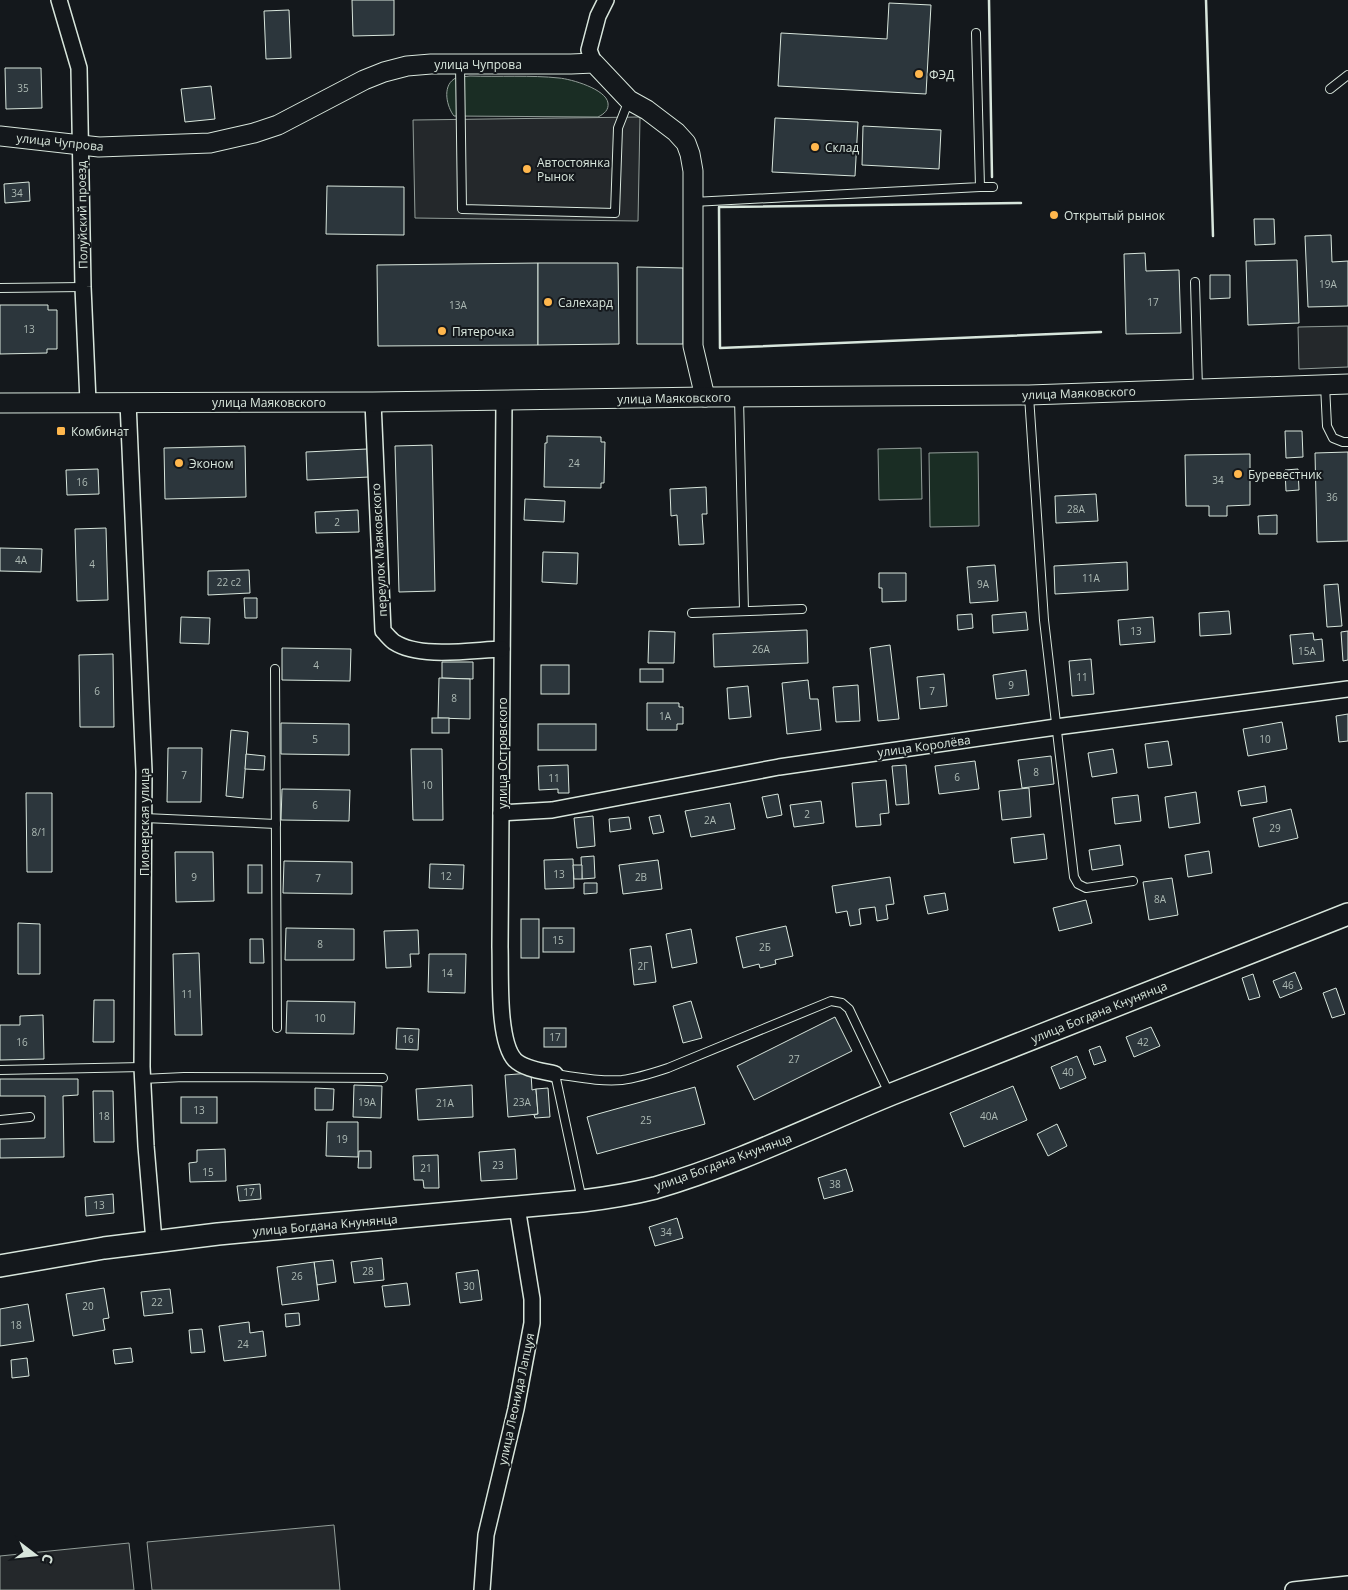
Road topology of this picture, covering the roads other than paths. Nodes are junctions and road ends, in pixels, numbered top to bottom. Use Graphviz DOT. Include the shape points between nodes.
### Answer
graph roads {
  1 [pos="59,0"];
  2 [pos="606,0"];
  3 [pos="976,34"];
  4 [pos="460,63"];
  5 [pos="594,63"];
  6 [pos="1348,75"];
  7 [pos="1330,89"];
  8 [pos="629,100"];
  9 [pos="0,136"];
  10 [pos="81,145"];
  11 [pos="980,187"];
  12 [pos="993,188"];
  13 [pos="693,202"];
  14 [pos="1195,282"];
  15 [pos="83,287"];
  16 [pos="0,288"];
  17 [pos="1348,384"];
  18 [pos="1325,385"];
  19 [pos="1198,389"];
  20 [pos="1029,395"];
  21 [pos="705,397"];
  22 [pos="739,397"];
  23 [pos="504,401"];
  24 [pos="88,402"];
  25 [pos="128,402"];
  26 [pos="373,402"];
  27 [pos="0,403"];
  28 [pos="1348,442"];
  29 [pos="802,609"];
  30 [pos="744,611"];
  31 [pos="692,613"];
  32 [pos="502,649"];
  33 [pos="275,669"];
  34 [pos="1348,689"];
  35 [pos="1056,727"];
  36 [pos="501,812"];
  37 [pos="145,818"];
  38 [pos="276,824"];
  39 [pos="1133,881"];
  40 [pos="1348,914"];
  41 [pos="277,1028"];
  42 [pos="0,1070"];
  43 [pos="142,1073"];
  44 [pos="555,1074"];
  45 [pos="383,1078"];
  46 [pos="890,1095"];
  47 [pos="30,1116"];
  48 [pos="0,1120"];
  49 [pos="582,1201"];
  50 [pos="517,1207"];
  51 [pos="154,1242"];
  52 [pos="0,1266"];
  53 [pos="1348,1584"];
  54 [pos="482,1590"];
  55 [pos="1293,1590"];
  1 -- 10 [label="street, Полуйский проезд" via="79,68"];
  2 -- 5 [label="street" via="589,50"];
  3 -- 11 [label="lane"];
  4 -- 5 [label="street, улица Чупрова"];
  4 -- 8 [label="lane" via="462,209 615,213 618,128"];
  4 -- 10 [label="street, улица Чупрова" via="423,64 384,72 278,125 230,139 171,145"];
  5 -- 8 [label="street"];
  6 -- 7 [label="lane"];
  8 -- 13 [label="street" via="661,119 686,143 693,171"];
  9 -- 10 [label="street, улица Чупрова"];
  10 -- 15 [label="street, Полуйский проезд"];
  11 -- 12 [label="lane"];
  11 -- 13 [label="lane"];
  13 -- 21 [label="street" via="693,346"];
  14 -- 19 [label="lane"];
  15 -- 16 [label="lane"];
  15 -- 24 [label="street, Полуйский проезд"];
  17 -- 18 [label="street, улица Маяковского"];
  18 -- 19 [label="street, улица Маяковского"];
  18 -- 28 [label="lane" via="1327,426 1333,438"];
  19 -- 20 [label="street, улица Маяковского"];
  20 -- 22 [label="street, улица Маяковского"];
  20 -- 35 [label="lane" via="1044,620"];
  21 -- 22 [label="street, улица Маяковского"];
  21 -- 23 [label="street, улица Маяковского"];
  22 -- 30 [label="lane"];
  23 -- 26 [label="street, улица Маяковского"];
  23 -- 32 [label="street, улица Островского"];
  24 -- 25 [label="street, улица Маяковского"];
  24 -- 27 [label="street, улица Маяковского"];
  25 -- 26 [label="street, улица Маяковского"];
  25 -- 37 [label="street, Пионерская улица"];
  26 -- 32 [label="street, переулок Маяковского" via="383,631 393,642 421,652"];
  29 -- 30 [label="lane"];
  30 -- 31 [label="lane"];
  32 -- 36 [label="street, улица Островского"];
  33 -- 38 [label="lane"];
  34 -- 35 [label="street, улица Королёва"];
  35 -- 36 [label="street, улица Королёва" via="779,767 552,810"];
  35 -- 39 [label="lane" via="1074,877 1086,888"];
  36 -- 44 [label="street, улица Островского" via="503,1022 509,1050 516,1061"];
  37 -- 38 [label="lane"];
  37 -- 43 [label="street, Пионерская улица"];
  38 -- 41 [label="lane"];
  40 -- 46 [label="main road, улица Богдана Кнунянца"];
  42 -- 43 [label="lane"];
  43 -- 45 [label="lane" via="184,1077"];
  43 -- 51 [label="street, Пионерская улица"];
  44 -- 46 [label="lane" via="600,1080 642,1076 831,1001 850,1009"];
  44 -- 49 [label="lane"];
  46 -- 49 [label="main road, улица Богдана Кнунянца" via="682,1180 623,1195"];
  47 -- 48 [label="lane"];
  49 -- 50 [label="main road, улица Богдана Кнунянца"];
  50 -- 51 [label="main road, улица Богдана Кнунянца"];
  50 -- 54 [label="street, улица Леонида Лапцуя" via="532,1299 532,1324 516,1410 486,1535"];
  51 -- 52 [label="main road, улица Богдана Кнунянца"];
  53 -- 55 [label="street"];
}
